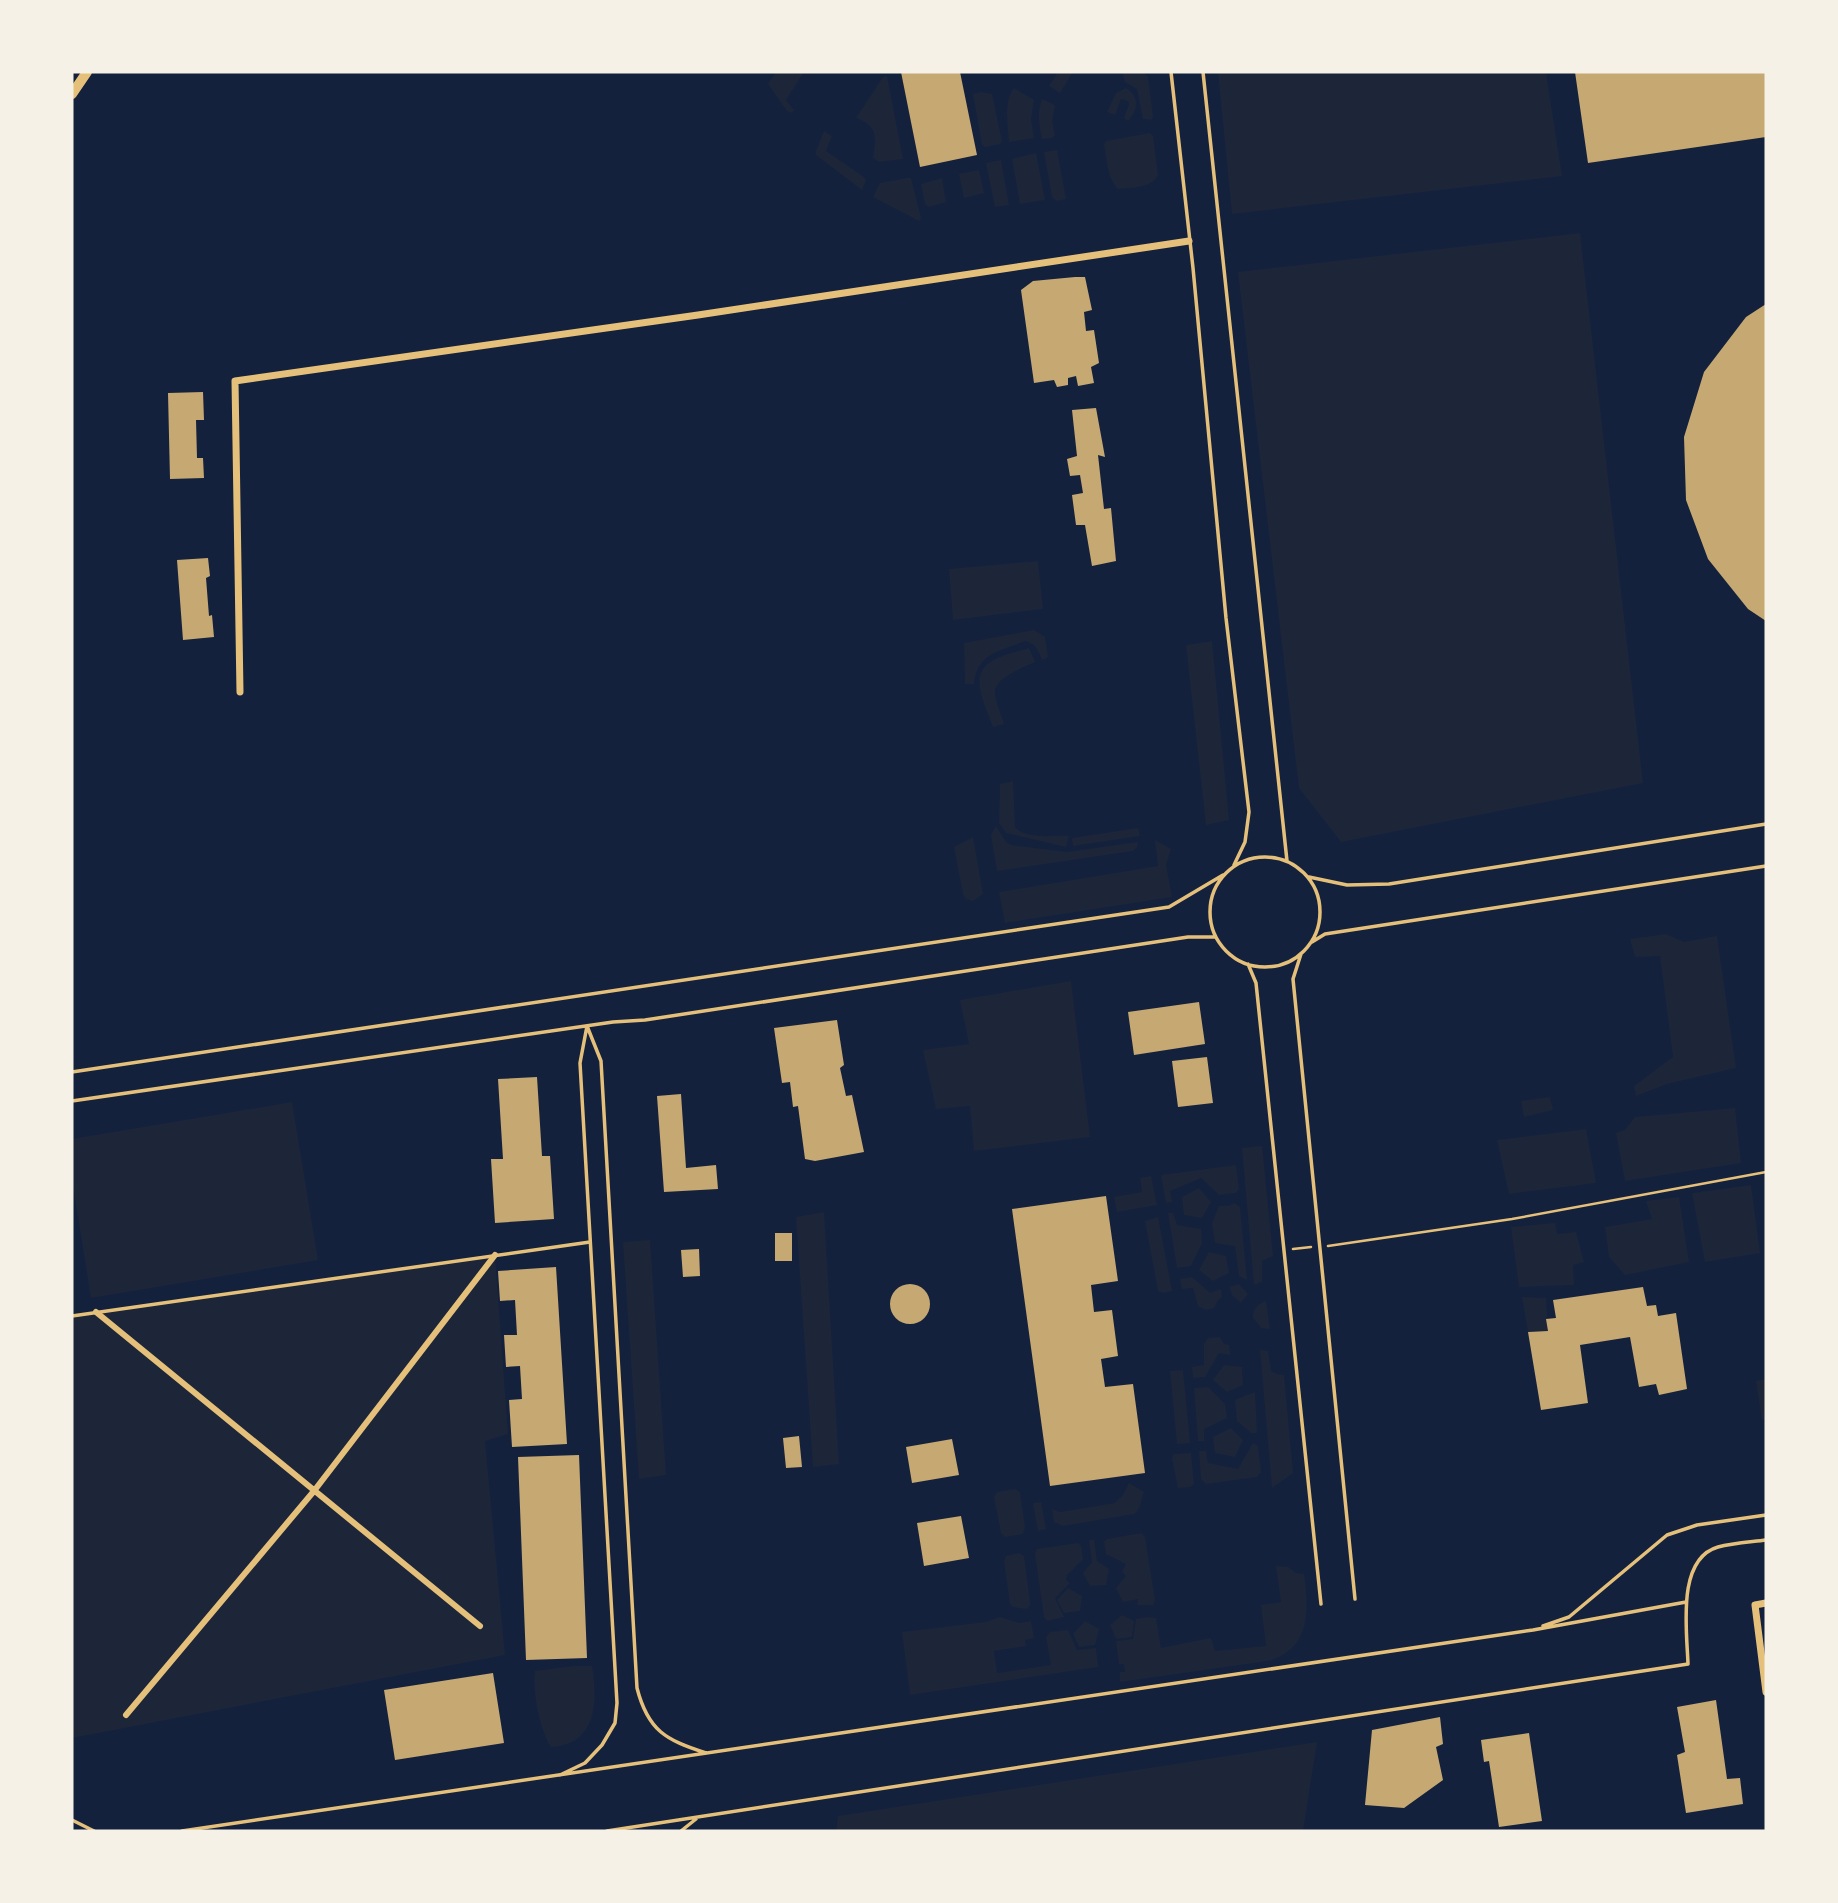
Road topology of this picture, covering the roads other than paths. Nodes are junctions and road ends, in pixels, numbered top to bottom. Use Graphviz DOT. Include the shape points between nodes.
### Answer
graph roads {
  1 [pos="87,72"];
  2 [pos="1171,72"];
  3 [pos="1203,72"];
  4 [pos="72,94"];
  5 [pos="1189,242"];
  6 [pos="240,692"];
  7 [pos="1766,824"];
  8 [pos="1287,861"];
  9 [pos="1234,865"];
  10 [pos="1766,866"];
  11 [pos="1223,875"];
  12 [pos="1308,877"];
  13 [pos="1215,937"];
  14 [pos="1312,942"];
  15 [pos="1301,954"];
  16 [pos="1248,964"];
  17 [pos="587,1026"];
  18 [pos="72,1072"];
  19 [pos="72,1101"];
  20 [pos="590,1242"];
  21 [pos="495,1255"];
  22 [pos="96,1312"];
  23 [pos="72,1316"];
  24 [pos="314,1491"];
  25 [pos="1766,1515"];
  26 [pos="1766,1540"];
  27 [pos="1355,1600"];
  28 [pos="1686,1602"];
  29 [pos="1766,1603"];
  30 [pos="1321,1604"];
  31 [pos="480,1626"];
  32 [pos="1533,1630"];
  33 [pos="1766,1692"];
  34 [pos="126,1715"];
  35 [pos="706,1753"];
  36 [pos="560,1775"];
  37 [pos="696,1818"];
  38 [pos="72,1820"];
  39 [pos="94,1831"];
  40 [pos="182,1831"];
  41 [pos="607,1831"];
  42 [pos="681,1831"];
  1 -- 4 [label="main road"];
  2 -- 5 [label="lane"];
  3 -- 8 [label="lane"];
  5 -- 6 [label="street" via="235,381"];
  5 -- 9 [label="lane" via="1250,812 1245,842"];
  7 -- 12 [label="lane" via="1389,884 1348,885"];
  8 -- 9 [label="lane" via="1266,856"];
  8 -- 12 [label="lane"];
  9 -- 11 [label="lane"];
  10 -- 14 [label="lane" via="1325,934"];
  11 -- 13 [label="lane" via="1209,911"];
  11 -- 18 [label="lane" via="1169,907"];
  12 -- 14 [label="lane" via="1320,902"];
  13 -- 16 [label="lane" via="1229,954"];
  13 -- 17 [label="lane" via="1188,937"];
  14 -- 15 [label="lane"];
  15 -- 16 [label="lane" via="1281,965"];
  15 -- 27 [label="lane" via="1293,979"];
  16 -- 30 [label="lane" via="1256,983"];
  17 -- 19 [label="lane"];
  17 -- 20 [label="lane" via="580,1063"];
  17 -- 35 [label="lane" via="601,1061 637,1688 642,1708 655,1727 680,1744"];
  20 -- 21 [label="lane"];
  20 -- 36 [label="lane" via="617,1703 615,1723 602,1745 585,1763"];
  21 -- 22 [label="lane"];
  21 -- 24 [label="street"];
  22 -- 23 [label="lane"];
  22 -- 24 [label="street"];
  24 -- 31 [label="street"];
  24 -- 34 [label="street"];
  25 -- 32 [label="lane" via="1697,1525 1667,1535 1569,1617"];
  26 -- 28 [label="lane" via="1717,1547 1706,1553 1691,1578"];
  28 -- 32 [label="lane"];
  28 -- 37 [label="lane" via="1688,1664"];
  29 -- 33 [label="street" via="1755,1605"];
  32 -- 35 [label="lane"];
  35 -- 36 [label="lane"];
  36 -- 40 [label="lane"];
  37 -- 41 [label="lane"];
  37 -- 42 [label="lane"];
  38 -- 39 [label="lane"];
}
